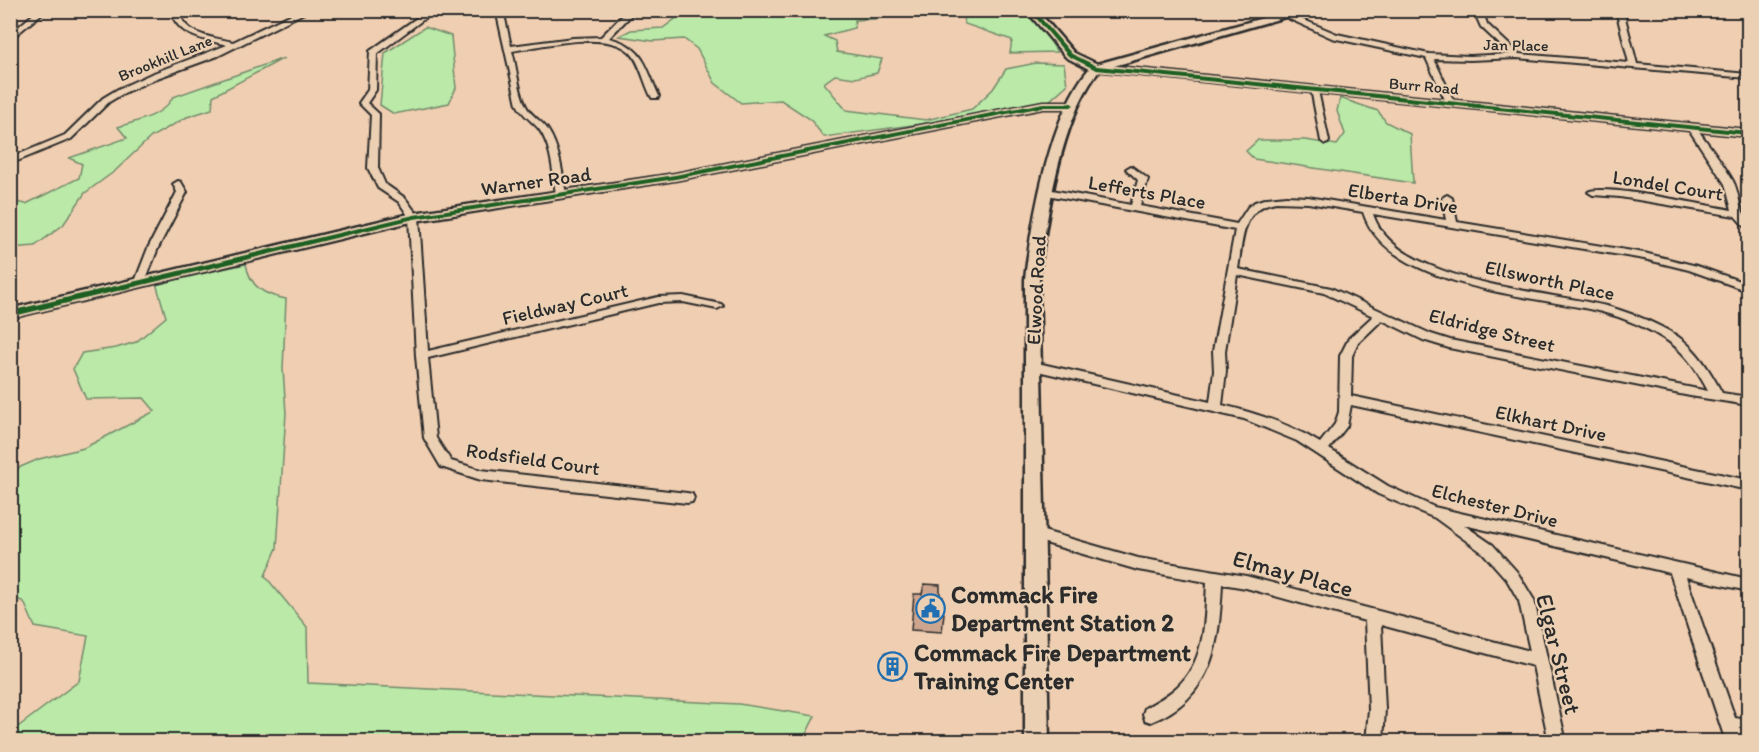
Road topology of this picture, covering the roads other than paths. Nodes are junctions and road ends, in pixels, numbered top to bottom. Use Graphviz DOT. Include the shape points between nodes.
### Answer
graph roads {
  1 [pos="43,10"];
  2 [pos="181,10"];
  3 [pos="308,10"];
  4 [pos="433,10"];
  5 [pos="499,10"];
  6 [pos="633,10"];
  7 [pos="1031,10"];
  8 [pos="1305,10"];
  9 [pos="1484,10"];
  10 [pos="1619,10"];
  11 [pos="1744,10"];
  12 [pos="1289,17"];
  13 [pos="1749,20"];
  14 [pos="10,38"];
  15 [pos="604,39"];
  16 [pos="234,45"];
  17 [pos="509,49"];
  18 [pos="1430,56"];
  19 [pos="1517,56"];
  20 [pos="1634,66"];
  21 [pos="1096,68"];
  22 [pos="1749,76"];
  23 [pos="1314,91"];
  24 [pos="655,96"];
  25 [pos="1451,104"];
  26 [pos="1071,105"];
  27 [pos="1692,128"];
  28 [pos="1749,133"];
  29 [pos="1325,141"];
  30 [pos="10,161"];
  31 [pos="1131,168"];
  32 [pos="178,184"];
  33 [pos="1047,192"];
  34 [pos="1593,192"];
  35 [pos="561,194"];
  36 [pos="1447,198"];
  37 [pos="1135,208"];
  38 [pos="1368,210"];
  39 [pos="1738,214"];
  40 [pos="414,217"];
  41 [pos="1452,224"];
  42 [pos="1749,224"];
  43 [pos="1240,228"];
  44 [pos="1234,271"];
  45 [pos="139,284"];
  46 [pos="1749,288"];
  47 [pos="717,306"];
  48 [pos="10,314"];
  49 [pos="1381,315"];
  50 [pos="422,356"];
  51 [pos="1034,366"];
  52 [pos="1718,397"];
  53 [pos="1346,399"];
  54 [pos="1749,401"];
  55 [pos="1216,406"];
  56 [pos="1322,449"];
  57 [pos="1749,485"];
  58 [pos="687,498"];
  59 [pos="1431,512"];
  60 [pos="1034,534"];
  61 [pos="1676,569"];
  62 [pos="1215,576"];
  63 [pos="1749,585"];
  64 [pos="1373,618"];
  65 [pos="1540,661"];
  66 [pos="1151,714"];
  67 [pos="1729,725"];
  68 [pos="1749,728"];
  69 [pos="1037,741"];
  70 [pos="1374,741"];
  71 [pos="1558,741"];
  72 [pos="1735,741"];
  1 -- 14 [label="street"];
  2 -- 16 [label="street" via="178,19 187,31"];
  3 -- 16 [label="street, Brookhill Lane"];
  4 -- 40 [label="street" via="373,53 372,90 363,103 375,114 373,168 381,186 402,200"];
  5 -- 17 [label="street"];
  6 -- 15 [label="street"];
  7 -- 21 [label="main road" via="1070,55"];
  8 -- 12 [label="main road"];
  9 -- 19 [label="street" via="1484,25"];
  10 -- 20 [label="street"];
  11 -- 13 [label="street"];
  12 -- 18 [label="street, Jan Place" via="1335,36"];
  12 -- 21 [label="main road"];
  15 -- 17 [label="street"];
  15 -- 24 [label="street" via="632,50"];
  16 -- 30 [label="street, Brookhill Lane" via="121,91 68,136"];
  17 -- 35 [label="street" via="523,110 548,137"];
  18 -- 19 [label="street, Jan Place"];
  18 -- 25 [label="street"];
  19 -- 20 [label="street, Jan Place"];
  20 -- 22 [label="street, Jan Place"];
  21 -- 23 [label="street, Burr Road"];
  21 -- 26 [label="main road, Elwood Road" via="1084,80"];
  23 -- 25 [label="street, Burr Road"];
  23 -- 29 [label="street"];
  25 -- 27 [label="street, Burr Road"];
  26 -- 33 [label="main road, Elwood Road"];
  26 -- 35 [label="street, Warner Road" via="1043,105 675,177"];
  27 -- 28 [label="street, Burr Road"];
  27 -- 39 [label="street" via="1730,184"];
  31 -- 37 [label="street" via="1143,178"];
  32 -- 45 [label="street" via="182,192"];
  33 -- 37 [label="street, Lefferts Place"];
  33 -- 51 [label="main road, Elwood Road" via="1032,279"];
  34 -- 39 [label="street, Londel Court"];
  35 -- 40 [label="street, Warner Road"];
  36 -- 41 [label="street"];
  37 -- 43 [label="street, Lefferts Place"];
  38 -- 41 [label="street, Elberta Drive"];
  38 -- 43 [label="street, Elberta Drive" via="1280,199 1251,207"];
  38 -- 52 [label="street, Ellsworth Place" via="1376,232 1388,244 1438,273 1598,307 1649,325 1685,348 1700,363"];
  39 -- 42 [label="street"];
  40 -- 45 [label="street, Warner Road"];
  40 -- 50 [label="street, Rodsfield Court"];
  41 -- 46 [label="street, Elberta Drive" via="1663,260"];
  43 -- 44 [label="street, Elberta Drive"];
  44 -- 49 [label="street, Eldridge Street" via="1327,290"];
  44 -- 55 [label="street, Elberta Drive" via="1219,351"];
  45 -- 48 [label="street, Warner Road"];
  47 -- 50 [label="street, Fieldway Court" via="682,299 658,300"];
  49 -- 52 [label="street, Eldridge Street" via="1449,344"];
  49 -- 53 [label="street" via="1353,341 1346,356"];
  50 -- 58 [label="street, Rodsfield Court" via="430,438 446,464 481,475"];
  51 -- 55 [label="street, Elchester Drive"];
  51 -- 60 [label="main road, Elwood Road"];
  52 -- 54 [label="street, Eldridge Street"];
  53 -- 56 [label="street" via="1341,426"];
  53 -- 57 [label="street, Elkhart Drive"];
  55 -- 56 [label="street, Elchester Drive" via="1277,426"];
  56 -- 59 [label="street, Elchester Drive" via="1383,490"];
  59 -- 61 [label="street, Elchester Drive"];
  59 -- 65 [label="street, Elgar Street" via="1488,549 1512,576 1526,600"];
  60 -- 62 [label="street, Elmay Place" via="1138,564"];
  60 -- 69 [label="main road, Elwood Road"];
  61 -- 63 [label="street, Elchester Drive"];
  61 -- 67 [label="street"];
  62 -- 64 [label="street, Elmay Place"];
  62 -- 66 [label="street" via="1211,640 1202,669 1183,693"];
  64 -- 65 [label="street, Elmay Place"];
  64 -- 70 [label="street" via="1377,709"];
  65 -- 71 [label="street, Elgar Street"];
  67 -- 68 [label="street"];
  67 -- 72 [label="street"];
}
